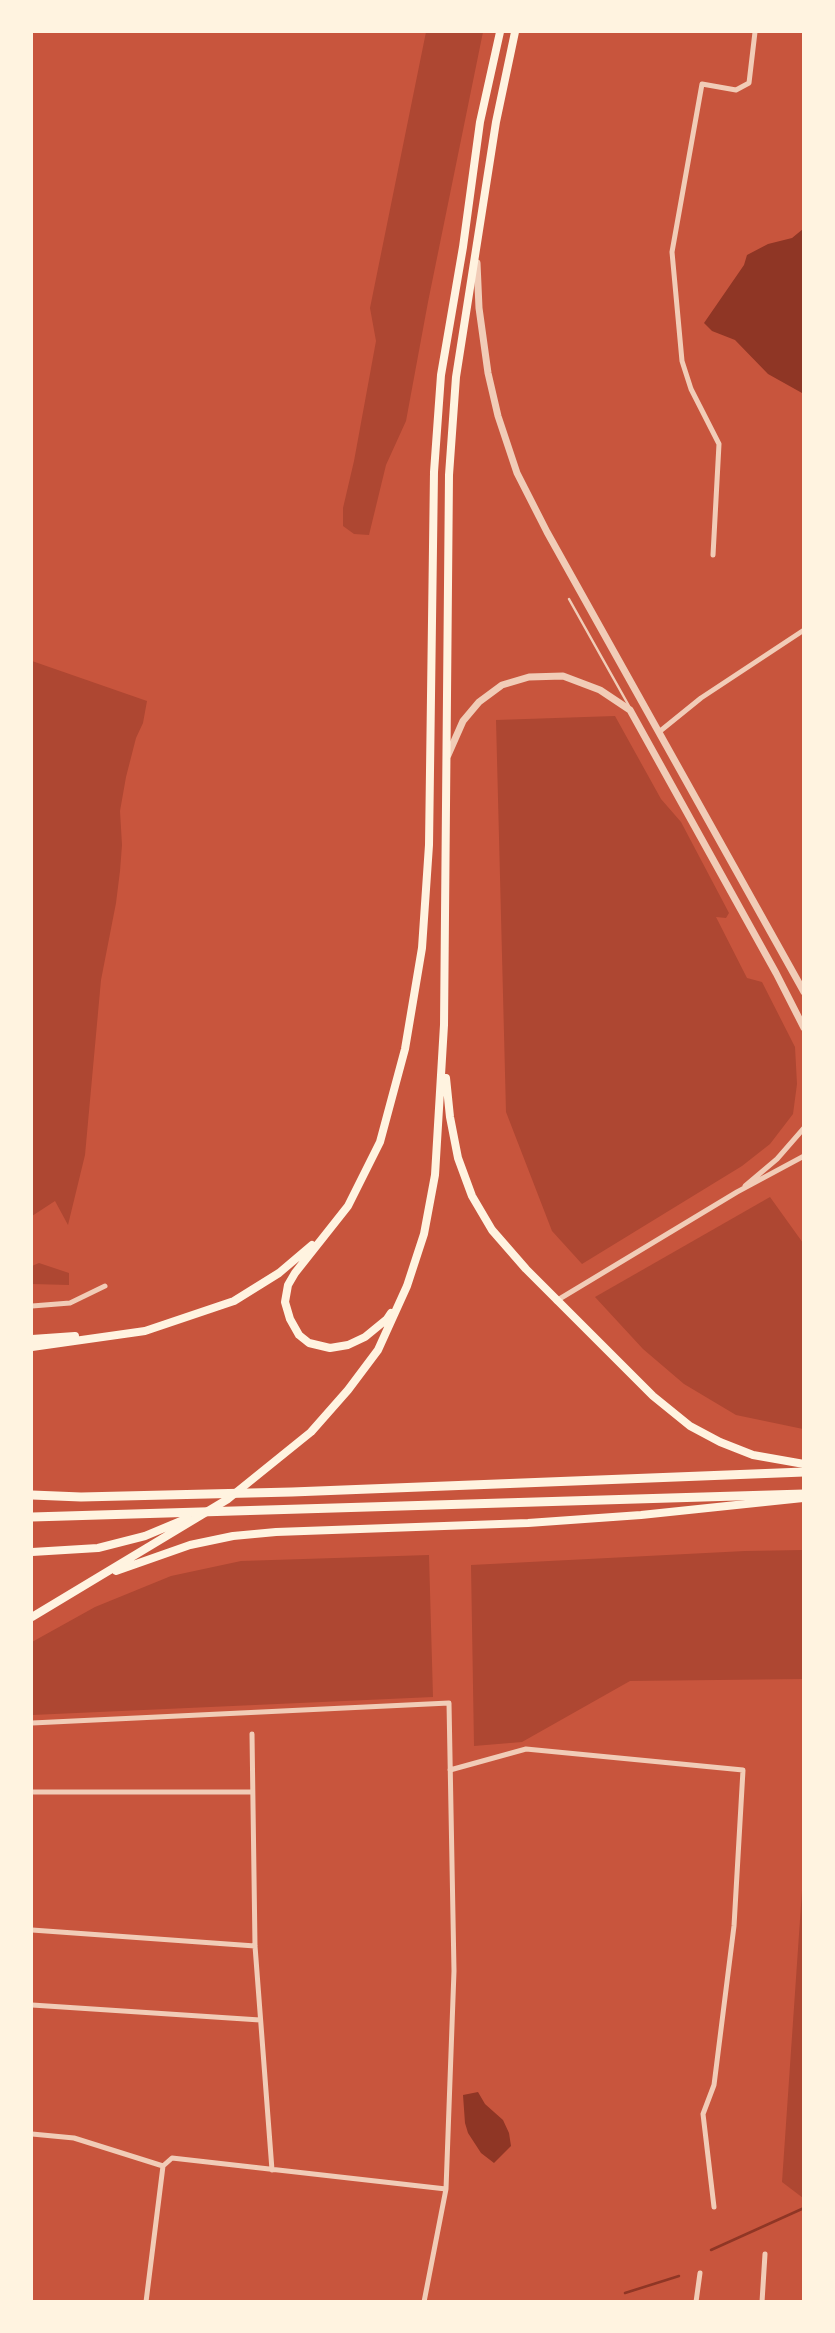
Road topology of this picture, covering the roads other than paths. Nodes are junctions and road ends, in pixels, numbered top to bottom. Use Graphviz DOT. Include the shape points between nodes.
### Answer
graph roads {
  1 [pos="500,32"];
  2 [pos="515,32"];
  3 [pos="755,32"];
  4 [pos="476,248"];
  5 [pos="713,555"];
  6 [pos="569,599"];
  7 [pos="803,630"];
  8 [pos="631,710"];
  9 [pos="659,732"];
  10 [pos="446,758"];
  11 [pos="803,992"];
  12 [pos="803,1028"];
  13 [pos="443,1049"];
  14 [pos="803,1128"];
  15 [pos="803,1156"];
  16 [pos="737,1192"];
  17 [pos="323,1236"];
  18 [pos="104,1286"];
  19 [pos="407,1286"];
  20 [pos="556,1301"];
  21 [pos="32,1306"];
  22 [pos="145,1331"];
  23 [pos="32,1339"];
  24 [pos="32,1347"];
  25 [pos="803,1464"];
  26 [pos="803,1472"];
  27 [pos="32,1495"];
  28 [pos="803,1496"];
  29 [pos="214,1508"];
  30 [pos="32,1517"];
  31 [pos="32,1552"];
  32 [pos="97,1578"];
  33 [pos="32,1617"];
  34 [pos="32,1723"];
  35 [pos="252,1734"];
  36 [pos="450,1770"];
  37 [pos="32,1792"];
  38 [pos="252,1792"];
  39 [pos="32,1930"];
  40 [pos="254,1946"];
  41 [pos="32,2005"];
  42 [pos="260,2020"];
  43 [pos="32,2134"];
  44 [pos="163,2166"];
  45 [pos="272,2170"];
  46 [pos="446,2189"];
  47 [pos="715,2207"];
  48 [pos="765,2254"];
  49 [pos="700,2273"];
  50 [pos="146,2301"];
  51 [pos="424,2301"];
  52 [pos="696,2301"];
  53 [pos="762,2301"];
  1 -- 17 [label="main road" via="480,122 441,375 434,471 429,845 422,948 405,1049 380,1142 348,1206"];
  2 -- 4 [label="main road"];
  3 -- 5 [label="street" via="749,83 736,90 702,84 672,253 682,361 719,444"];
  4 -- 9 [label="street" via="488,373 508,450 527,495"];
  4 -- 10 [label="main road" via="456,377 449,475"];
  6 -- 8 [label="lane"];
  7 -- 9 [label="street"];
  8 -- 10 [label="street" via="600,690 564,676 528,677 502,685 479,702 463,721"];
  8 -- 12 [label="street"];
  9 -- 11 [label="street"];
  10 -- 13 [label="main road"];
  13 -- 19 [label="main road" via="435,1175 424,1234"];
  13 -- 20 [label="main road" via="450,1118 472,1196 492,1230"];
  14 -- 16 [label="street" via="777,1160"];
  15 -- 16 [label="street"];
  16 -- 20 [label="street"];
  17 -- 19 [label="main road" via="288,1285 285,1302 299,1335 309,1343 330,1348 365,1338 387,1318"];
  17 -- 22 [label="main road" via="279,1273 234,1301"];
  18 -- 21 [label="street" via="70,1303"];
  19 -- 29 [label="main road" via="378,1350 348,1390 311,1432"];
  20 -- 25 [label="main road" via="690,1426 753,1455"];
  22 -- 23 [label="main road"];
  22 -- 24 [label="main road"];
  26 -- 27 [label="main road" via="292,1492"];
  28 -- 30 [label="main road"];
  28 -- 32 [label="main road" via="528,1523 233,1536 190,1545"];
  29 -- 31 [label="main road" via="145,1536 98,1548"];
  29 -- 32 [label="main road"];
  32 -- 33 [label="main road"];
  34 -- 36 [label="street" via="449,1703"];
  35 -- 38 [label="street"];
  36 -- 46 [label="street" via="454,1971"];
  36 -- 47 [label="street" via="526,1749 743,1770 734,1926 714,2085 703,2113"];
  37 -- 38 [label="street"];
  38 -- 40 [label="street"];
  39 -- 40 [label="street"];
  40 -- 42 [label="street"];
  41 -- 42 [label="street"];
  42 -- 45 [label="street"];
  43 -- 44 [label="street" via="74,2138"];
  44 -- 45 [label="street" via="172,2158"];
  44 -- 50 [label="street"];
  45 -- 46 [label="street"];
  46 -- 51 [label="street"];
  48 -- 53 [label="street"];
  49 -- 52 [label="street"];
}
